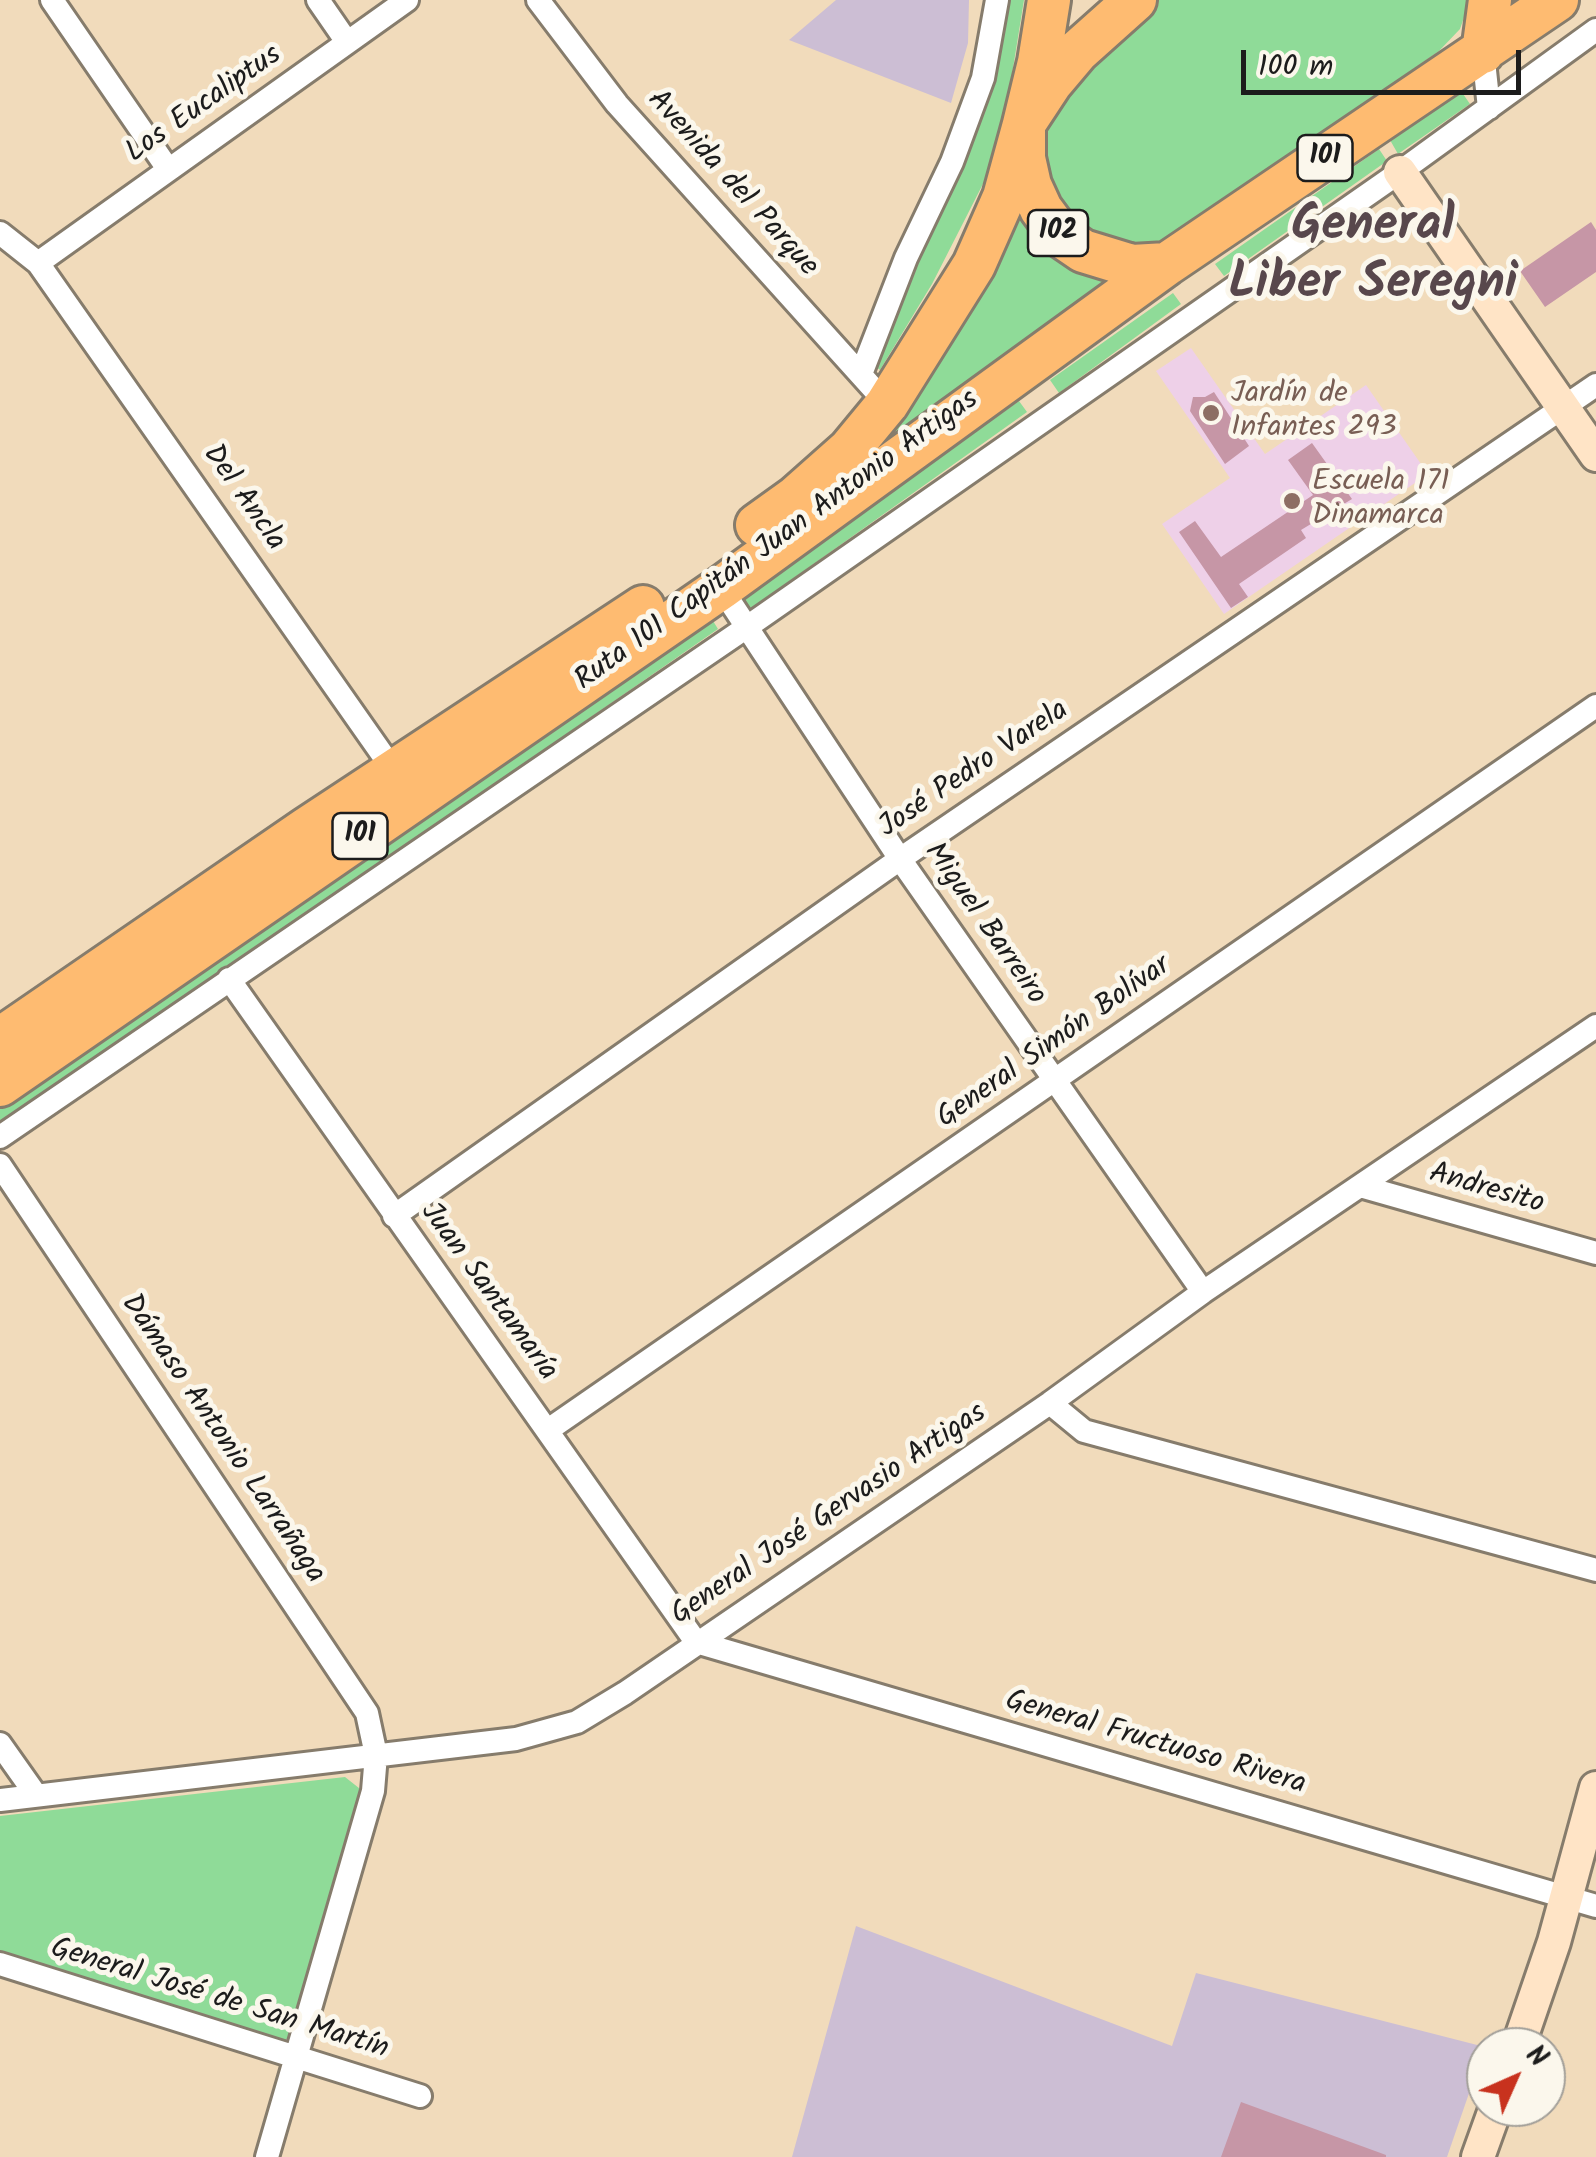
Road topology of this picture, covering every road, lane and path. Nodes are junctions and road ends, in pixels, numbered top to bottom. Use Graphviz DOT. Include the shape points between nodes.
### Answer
graph roads {
  1 [pos="52,0"];
  2 [pos="318,0"];
  3 [pos="407,0"];
  4 [pos="538,0"];
  5 [pos="997,0"];
  6 [pos="1050,0"];
  7 [pos="1135,0"];
  8 [pos="1490,0"];
  9 [pos="1557,0"];
  10 [pos="1596,30"];
  11 [pos="347,42"];
  12 [pos="1483,52"];
  13 [pos="1489,108"];
  14 [pos="1024,124"];
  15 [pos="168,169"];
  16 [pos="1400,172"];
  17 [pos="0,233"];
  18 [pos="38,263"];
  19 [pos="1167,264"];
  20 [pos="1596,385"];
  21 [pos="874,389"];
  22 [pos="1563,408"];
  23 [pos="1596,455"];
  24 [pos="721,588"];
  25 [pos="747,627"];
  26 [pos="1596,706"];
  27 [pos="394,772"];
  28 [pos="900,858"];
  29 [pos="229,979"];
  30 [pos="1596,1026"];
  31 [pos="0,1039"];
  32 [pos="1055,1080"];
  33 [pos="0,1086"];
  34 [pos="0,1137"];
  35 [pos="0,1166"];
  36 [pos="1360,1186"];
  37 [pos="394,1216"];
  38 [pos="1596,1253"];
  39 [pos="1203,1292"];
  40 [pos="1050,1403"];
  41 [pos="548,1430"];
  42 [pos="1596,1570"];
  43 [pos="696,1642"];
  44 [pos="0,1744"];
  45 [pos="376,1756"];
  46 [pos="1596,1788"];
  47 [pos="36,1795"];
  48 [pos="0,1800"];
  49 [pos="1581,1902"];
  50 [pos="0,1964"];
  51 [pos="1525,2027"];
  52 [pos="298,2057"];
  53 [pos="420,2096"];
  54 [pos="1489,2127"];
  55 [pos="267,2157"];
  56 [pos="1478,2157"];
  1 -- 15 [label="street"];
  2 -- 11 [label="street"];
  3 -- 11 [label="street, Los Eucaliptus"];
  4 -- 21 [label="street, Avenida del Parque" via="617,104"];
  5 -- 21 [label="street" via="976,95 906,258"];
  6 -- 14 [label="highway, 102"];
  7 -- 14 [label="highway, Ruta 101 Capitán Juan Antonio Artigas / 101" via="1078,51"];
  8 -- 12 [label="highway"];
  9 -- 12 [label="highway, Ruta 101 Capitán Juan Antonio Artigas / 101"];
  10 -- 13 [label="street"];
  11 -- 15 [label="street, Los Eucaliptus"];
  12 -- 13 [label="street"];
  12 -- 19 [label="highway, Ruta 101 Capitán Juan Antonio Artigas / 101"];
  13 -- 16 [label="street"];
  14 -- 19 [label="highway, 102" via="1030,185 1060,236 1114,263"];
  14 -- 21 [label="highway, Ruta 101 Capitán Juan Antonio Artigas / 101" via="1004,197 974,265"];
  15 -- 18 [label="street, Los Eucaliptus"];
  16 -- 22 [label="street"];
  16 -- 25 [label="street"];
  17 -- 18 [label="street, Del Ancla"];
  18 -- 27 [label="street, Del Ancla"];
  19 -- 24 [label="highway, Ruta 101 Capitán Juan Antonio Artigas / 101"];
  20 -- 22 [label="street, José Pedro Varela"];
  21 -- 27 [label="highway, Ruta 101 Capitán Juan Antonio Artigas / 101" via="849,450 796,497"];
  22 -- 23 [label="street"];
  22 -- 28 [label="street, José Pedro Varela"];
  24 -- 25 [label="street, Miguel Barreiro"];
  24 -- 33 [label="highway, Ruta 101 Capitán Juan Antonio Artigas / 101"];
  25 -- 28 [label="street, Miguel Barreiro"];
  25 -- 29 [label="street"];
  26 -- 32 [label="street, General Simón Bolívar"];
  27 -- 31 [label="highway, Ruta 101 Capitán Juan Antonio Artigas / 101"];
  28 -- 32 [label="street, Miguel Barreiro"];
  28 -- 37 [label="street, José Pedro Varela"];
  29 -- 34 [label="street"];
  29 -- 37 [label="street, Juan Santamaría"];
  30 -- 36 [label="street, General José Gervasio Artigas"];
  32 -- 39 [label="street, Miguel Barreiro"];
  32 -- 41 [label="street, General Simón Bolívar"];
  35 -- 45 [label="street, Dámaso Antonio Larrañaga" via="368,1713"];
  36 -- 38 [label="street, Andresito"];
  36 -- 39 [label="street, General José Gervasio Artigas"];
  37 -- 41 [label="street, Juan Santamaría"];
  39 -- 40 [label="street, General José Gervasio Artigas"];
  40 -- 42 [label="street" via="1084,1431"];
  40 -- 43 [label="street, General José Gervasio Artigas"];
  41 -- 43 [label="street, Juan Santamaría"];
  43 -- 45 [label="street, General José Gervasio Artigas" via="576,1722 516,1739"];
  43 -- 49 [label="street, General Fructuoso Rivera"];
  44 -- 47 [label="street"];
  45 -- 47 [label="street, General José Gervasio Artigas"];
  45 -- 52 [label="street"];
  46 -- 49 [label="street"];
  47 -- 48 [label="street, General José Gervasio Artigas"];
  49 -- 51 [label="street" via="1554,1942"];
  50 -- 52 [label="street, General José de San Martín"];
  52 -- 53 [label="street, General José de San Martín"];
  52 -- 55 [label="street"];
  54 -- 56 [label="street"];
}
